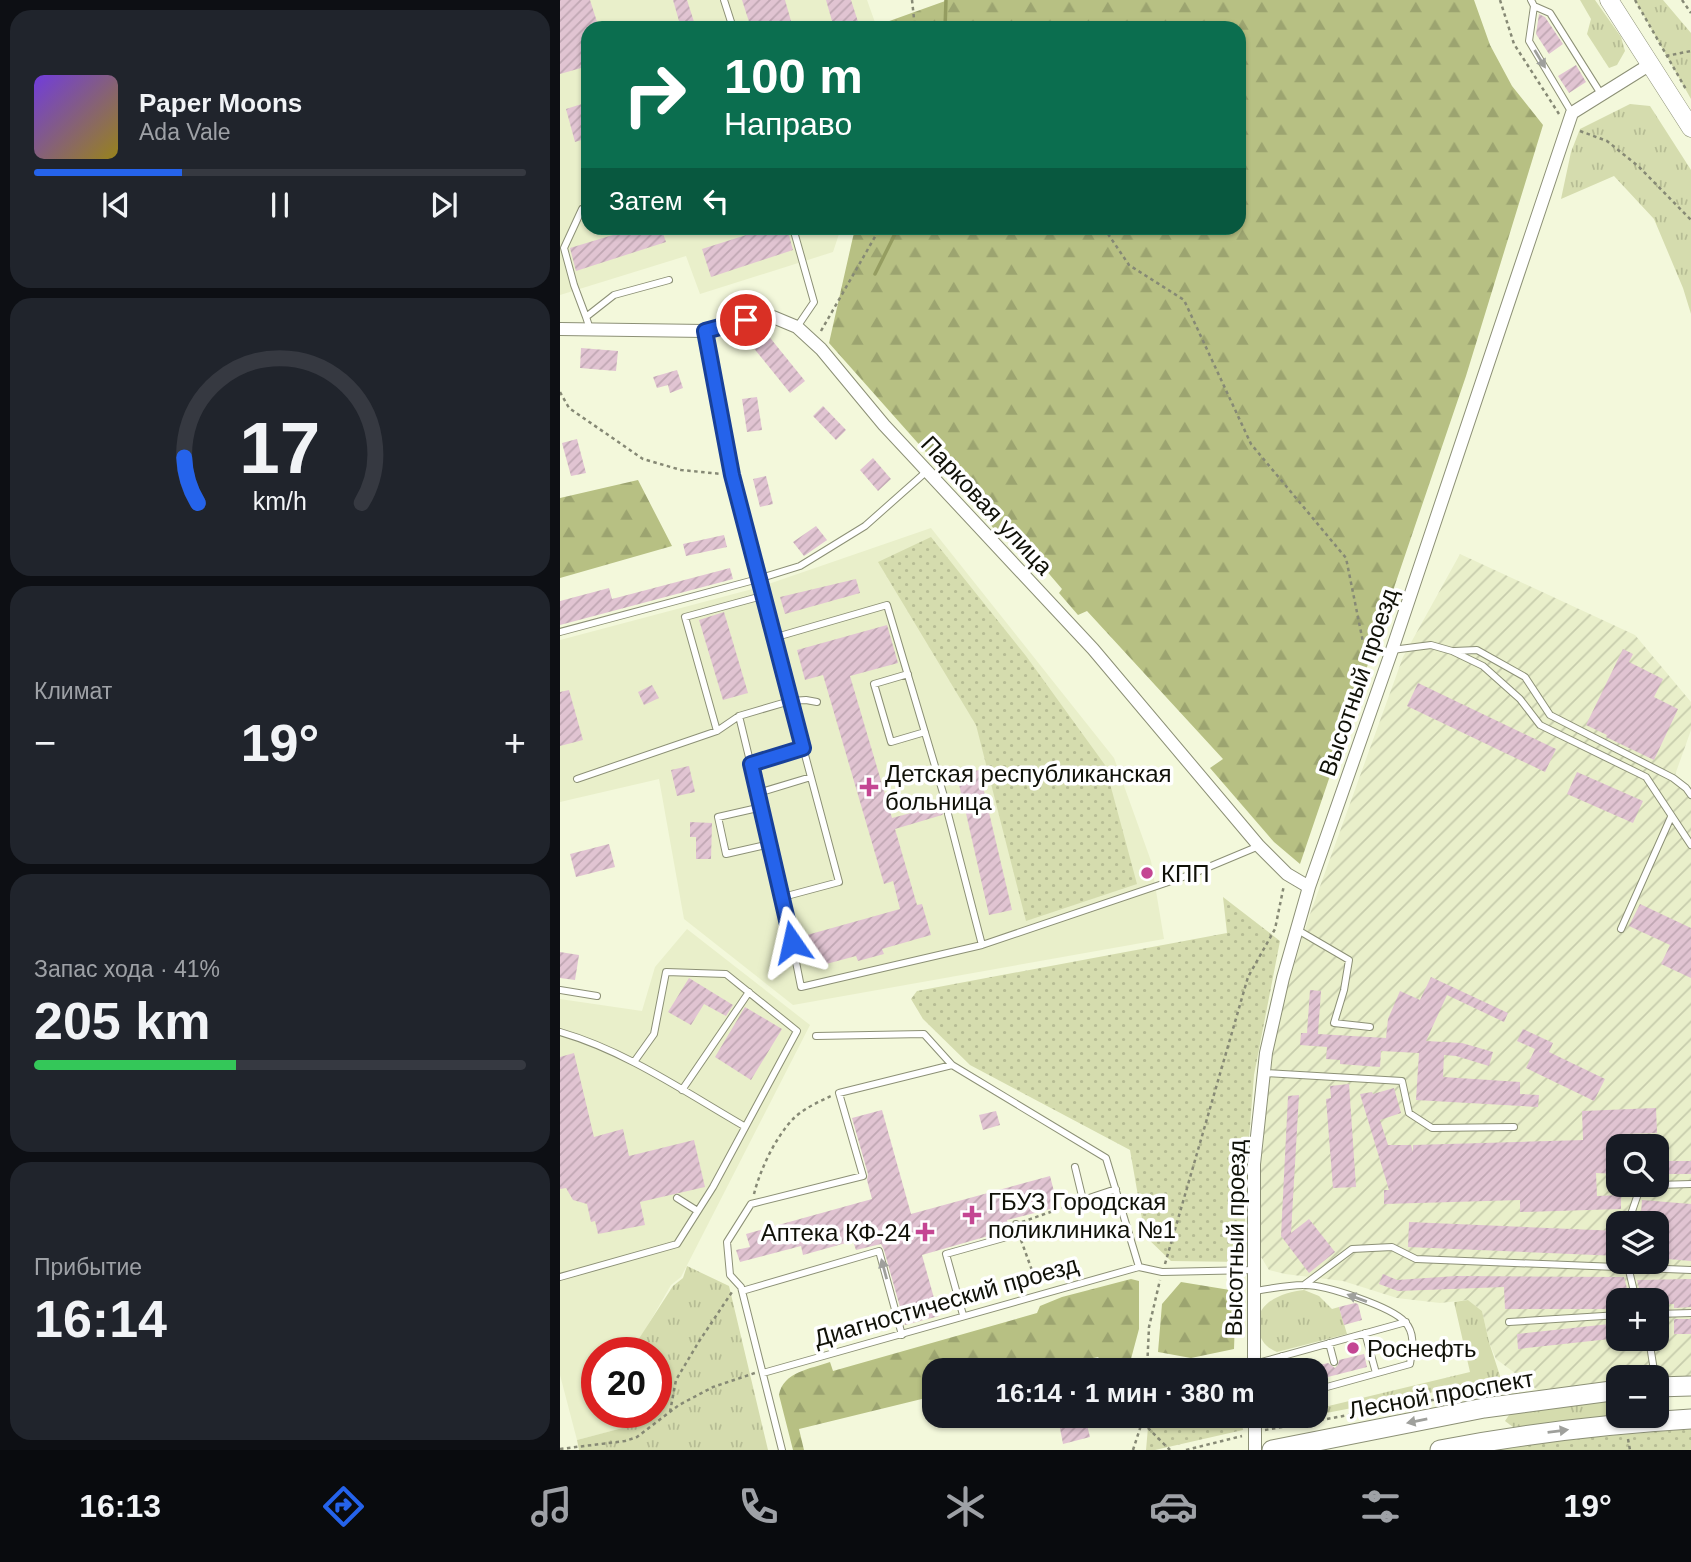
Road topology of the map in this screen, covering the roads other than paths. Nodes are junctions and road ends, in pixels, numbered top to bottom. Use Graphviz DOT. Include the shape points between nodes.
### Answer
graph roads {
  1 [pos="724,0"];
  2 [pos="1609,0"];
  3 [pos="1532,3"];
  4 [pos="731,21"];
  5 [pos="1649,65"];
  6 [pos="1601,95"];
  7 [pos="1570,120"];
  8 [pos="1691,128"];
  9 [pos="581,211"];
  10 [pos="795,235"];
  11 [pos="669,279"];
  12 [pos="588,323"];
  13 [pos="797,327"];
  14 [pos="560,329"];
  15 [pos="705,331"];
  16 [pos="927,471"];
  17 [pos="758,579"];
  18 [pos="762,596"];
  19 [pos="560,632"];
  20 [pos="773,638"];
  21 [pos="1392,650"];
  22 [pos="1452,651"];
  23 [pos="908,674"];
  24 [pos="790,701"];
  25 [pos="817,702"];
  26 [pos="738,716"];
  27 [pos="718,732"];
  28 [pos="925,732"];
  29 [pos="803,748"];
  30 [pos="751,764"];
  31 [pos="811,777"];
  32 [pos="577,779"];
  33 [pos="758,793"];
  34 [pos="1691,796"];
  35 [pos="946,803"];
  36 [pos="762,807"];
  37 [pos="948,814"];
  38 [pos="1671,817"];
  39 [pos="770,844"];
  40 [pos="1691,845"];
  41 [pos="1259,846"];
  42 [pos="1309,887"];
  43 [pos="783,897"];
  44 [pos="1296,929"];
  45 [pos="1620,929"];
  46 [pos="982,945"];
  47 [pos="560,990"];
  48 [pos="749,992"];
  49 [pos="597,996"];
  50 [pos="1370,1027"];
  51 [pos="560,1032"];
  52 [pos="816,1036"];
  53 [pos="634,1062"];
  54 [pos="952,1065"];
  55 [pos="1264,1073"];
  56 [pos="682,1090"];
  57 [pos="744,1126"];
  58 [pos="1514,1127"];
  59 [pos="1075,1167"];
  60 [pos="1691,1184"];
  61 [pos="1669,1185"];
  62 [pos="1116,1189"];
  63 [pos="677,1198"];
  64 [pos="696,1210"];
  65 [pos="1016,1224"];
  66 [pos="1606,1263"];
  67 [pos="1139,1267"];
  68 [pos="1669,1268"];
  69 [pos="1254,1270"];
  70 [pos="1691,1270"];
  71 [pos="560,1277"];
  72 [pos="1304,1285"];
  73 [pos="742,1289"];
  74 [pos="1254,1291"];
  75 [pos="1691,1313"];
  76 [pos="1669,1314"];
  77 [pos="963,1315"];
  78 [pos="1606,1316"];
  79 [pos="1406,1322"];
  80 [pos="1510,1322"];
  81 [pos="1365,1333"];
  82 [pos="902,1335"];
  83 [pos="1329,1343"];
  84 [pos="1282,1356"];
  85 [pos="1254,1358"];
  86 [pos="1277,1358"];
  87 [pos="1334,1362"];
  88 [pos="762,1372"];
  89 [pos="1376,1373"];
  90 [pos="1338,1374"];
  91 [pos="1340,1383"];
  92 [pos="1328,1386"];
  93 [pos="1691,1386"];
  94 [pos="1669,1387"];
  95 [pos="1606,1392"];
  96 [pos="1484,1408"];
  97 [pos="1691,1419"];
  98 [pos="1255,1428"];
  99 [pos="1490,1440"];
  100 [pos="782,1450"];
  101 [pos="1255,1450"];
  102 [pos="1272,1450"];
  103 [pos="1440,1450"];
  1 -- 4 [label="lane"];
  2 -- 5 [label="main road"];
  3 -- 6 [label="lane" via="1550,13"];
  3 -- 7 [label="lane, one-way" via="1529,41"];
  5 -- 6 [label="street"];
  5 -- 8 [label="main road"];
  6 -- 7 [label="street"];
  7 -- 21 [label="street, Высотный проезд"];
  9 -- 12 [label="lane" via="564,248"];
  10 -- 13 [label="lane" via="814,302"];
  11 -- 12 [label="lane" via="614,295"];
  12 -- 14 [label="street, Парковая улица"];
  12 -- 15 [label="street, Парковая улица"];
  13 -- 15 [label="street, Парковая улица" via="773,317"];
  13 -- 16 [label="street, Парковая улица"];
  15 -- 17 [label="lane" via="732,475"];
  16 -- 17 [label="lane" via="865,526 800,566"];
  16 -- 41 [label="street, Парковая улица" via="1093,649"];
  17 -- 18 [label="lane"];
  17 -- 19 [label="lane"];
  18 -- 20 [label="lane"];
  18 -- 27 [label="lane" via="685,617"];
  20 -- 23 [label="lane" via="887,605"];
  20 -- 24 [label="lane"];
  21 -- 22 [label="lane" via="1431,645"];
  21 -- 42 [label="street, Высотный проезд"];
  22 -- 34 [label="lane" via="1477,650 1525,677 1550,715 1673,778"];
  22 -- 38 [label="lane" via="1483,666 1520,699 1540,725 1646,777"];
  23 -- 28 [label="lane"];
  23 -- 28 [label="lane" via="874,684 891,742"];
  24 -- 25 [label="lane"];
  24 -- 26 [label="lane"];
  24 -- 29 [label="lane"];
  26 -- 27 [label="lane"];
  26 -- 30 [label="lane"];
  27 -- 32 [label="lane"];
  28 -- 35 [label="lane"];
  29 -- 30 [label="lane"];
  29 -- 31 [label="lane"];
  30 -- 33 [label="lane"];
  31 -- 33 [label="lane"];
  31 -- 43 [label="lane" via="839,882"];
  33 -- 36 [label="lane"];
  36 -- 39 [label="lane"];
  36 -- 39 [label="lane" via="718,817 726,854"];
  37 -- 46 [label="lane"];
  38 -- 40 [label="lane"];
  38 -- 45 [label="lane"];
  39 -- 43 [label="lane"];
  41 -- 42 [label="street, Парковая улица" via="1287,874"];
  41 -- 46 [label="lane" via="1192,874"];
  42 -- 44 [label="street, Высотный проезд"];
  43 -- 46 [label="lane" via="801,987"];
  44 -- 50 [label="lane" via="1349,960 1334,1023"];
  44 -- 55 [label="street, Высотный проезд"];
  47 -- 49 [label="lane"];
  48 -- 53 [label="lane" via="726,974 666,972 654,1034"];
  48 -- 56 [label="lane"];
  48 -- 57 [label="lane" via="797,1031"];
  51 -- 53 [label="lane"];
  52 -- 54 [label="lane" via="924,1034"];
  53 -- 56 [label="lane"];
  54 -- 62 [label="lane" via="1106,1158"];
  54 -- 73 [label="lane" via="839,1093 863,1176 751,1204 727,1242 730,1275"];
  55 -- 58 [label="lane" via="1402,1081 1409,1113 1432,1129"];
  55 -- 69 [label="street, Высотный проезд" via="1254,1164"];
  56 -- 57 [label="lane"];
  57 -- 64 [label="lane"];
  59 -- 62 [label="lane" via="1083,1200"];
  60 -- 61 [label="lane"];
  62 -- 67 [label="lane"];
  63 -- 64 [label="lane"];
  64 -- 71 [label="lane" via="677,1244"];
  65 -- 77 [label="lane" via="1014,1235 946,1254"];
  66 -- 72 [label="lane" via="1416,1259 1392,1247 1352,1249"];
  67 -- 69 [label="lane" via="1162,1272"];
  67 -- 77 [label="lane, Диагностический проезд"];
  68 -- 70 [label="lane"];
  69 -- 74 [label="street, Высотный проезд"];
  72 -- 74 [label="lane"];
  79 -- 72 [label="lane, one-way" via="1334,1289"];
  82 -- 73 [label="lane, one-way" via="879,1251"];
  73 -- 88 [label="lane"];
  74 -- 85 [label="street, Высотный проезд"];
  75 -- 76 [label="lane"];
  77 -- 82 [label="lane, Диагностический проезд"];
  78 -- 80 [label="lane"];
  79 -- 81 [label="lane"];
  79 -- 89 [label="lane" via="1414,1341 1410,1364"];
  81 -- 83 [label="lane"];
  81 -- 89 [label="lane"];
  82 -- 88 [label="lane, Диагностический проезд"];
  83 -- 84 [label="lane"];
  83 -- 87 [label="lane"];
  84 -- 86 [label="lane"];
  88 -- 100 [label="lane"];
  89 -- 91 [label="lane"];
  90 -- 91 [label="lane"];
  91 -- 92 [label="lane"];
  93 -- 94 [label="main road"];
  95 -- 96 [label="main road, Лесной проспект"];
  96 -- 99 [label="main road"];
  96 -- 102 [label="main road, Лесной проспект, one-way"];
  99 -- 97 [label="main road, one-way"];
  98 -- 101 [label="street"];
  99 -- 103 [label="main road"];
}
